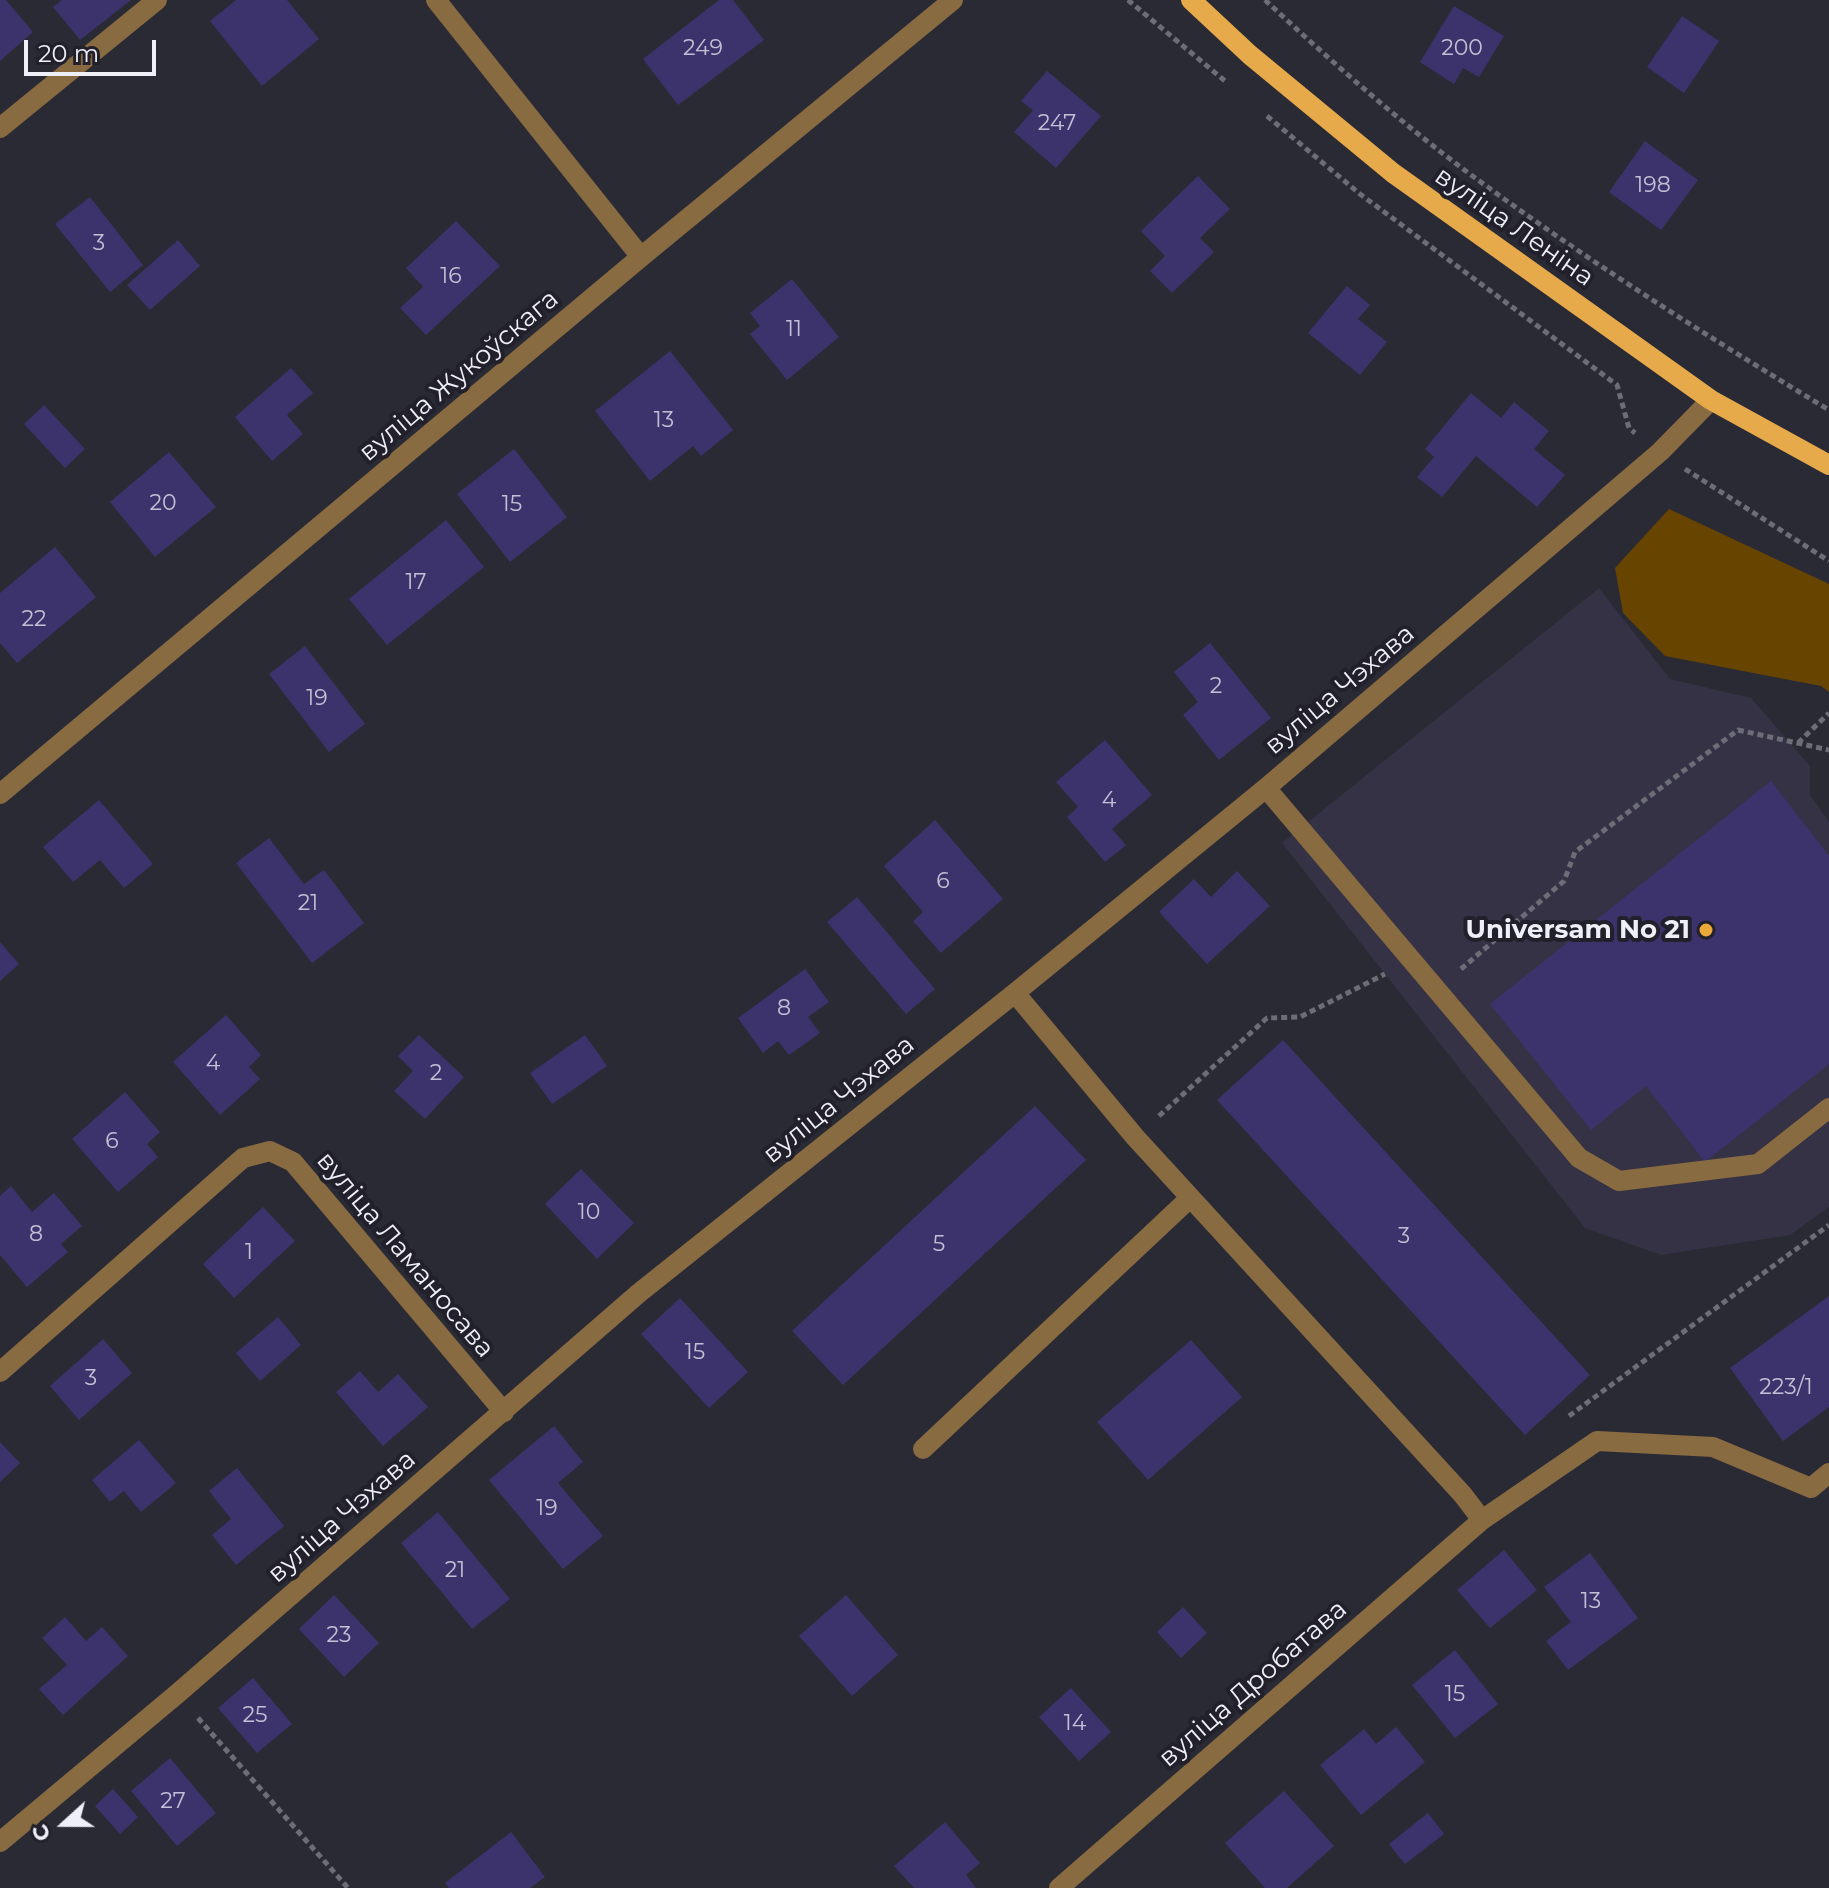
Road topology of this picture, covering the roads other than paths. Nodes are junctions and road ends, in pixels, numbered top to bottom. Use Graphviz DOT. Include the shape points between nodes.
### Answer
graph roads {
  1 [pos="157,0"];
  2 [pos="436,0"];
  3 [pos="953,0"];
  4 [pos="1191,0"];
  5 [pos="0,128"];
  6 [pos="641,257"];
  7 [pos="1711,400"];
  8 [pos="1829,465"];
  9 [pos="1266,788"];
  10 [pos="0,794"];
  11 [pos="1015,993"];
  12 [pos="1829,1108"];
  13 [pos="1190,1198"];
  14 [pos="0,1372"];
  15 [pos="504,1412"];
  16 [pos="923,1449"];
  17 [pos="1829,1473"];
  18 [pos="1482,1520"];
  19 [pos="0,1842"];
  20 [pos="1059,1888"];
  1 -- 5 [label="street"];
  2 -- 6 [label="street"];
  3 -- 6 [label="street, вуліца Жукоўскага"];
  4 -- 7 [label="main road, вуліца Леніна" via="1393,173"];
  6 -- 10 [label="street, вуліца Жукоўскага"];
  7 -- 8 [label="main road, вуліца Леніна"];
  7 -- 9 [label="street, вуліца Чэхава" via="1660,452"];
  9 -- 11 [label="street, вуліца Чэхава"];
  9 -- 12 [label="street" via="1579,1158 1619,1181 1758,1164"];
  11 -- 13 [label="street"];
  11 -- 15 [label="street, вуліца Чэхава" via="639,1293"];
  13 -- 16 [label="street"];
  13 -- 18 [label="street"];
  14 -- 15 [label="street, вуліца Ламаносава" via="243,1158 270,1151 293,1162"];
  15 -- 19 [label="street, вуліца Чэхава"];
  17 -- 18 [label="street, вуліца Дробатава" via="1811,1488 1713,1447 1597,1441"];
  18 -- 20 [label="street, вуліца Дробатава"];
}
